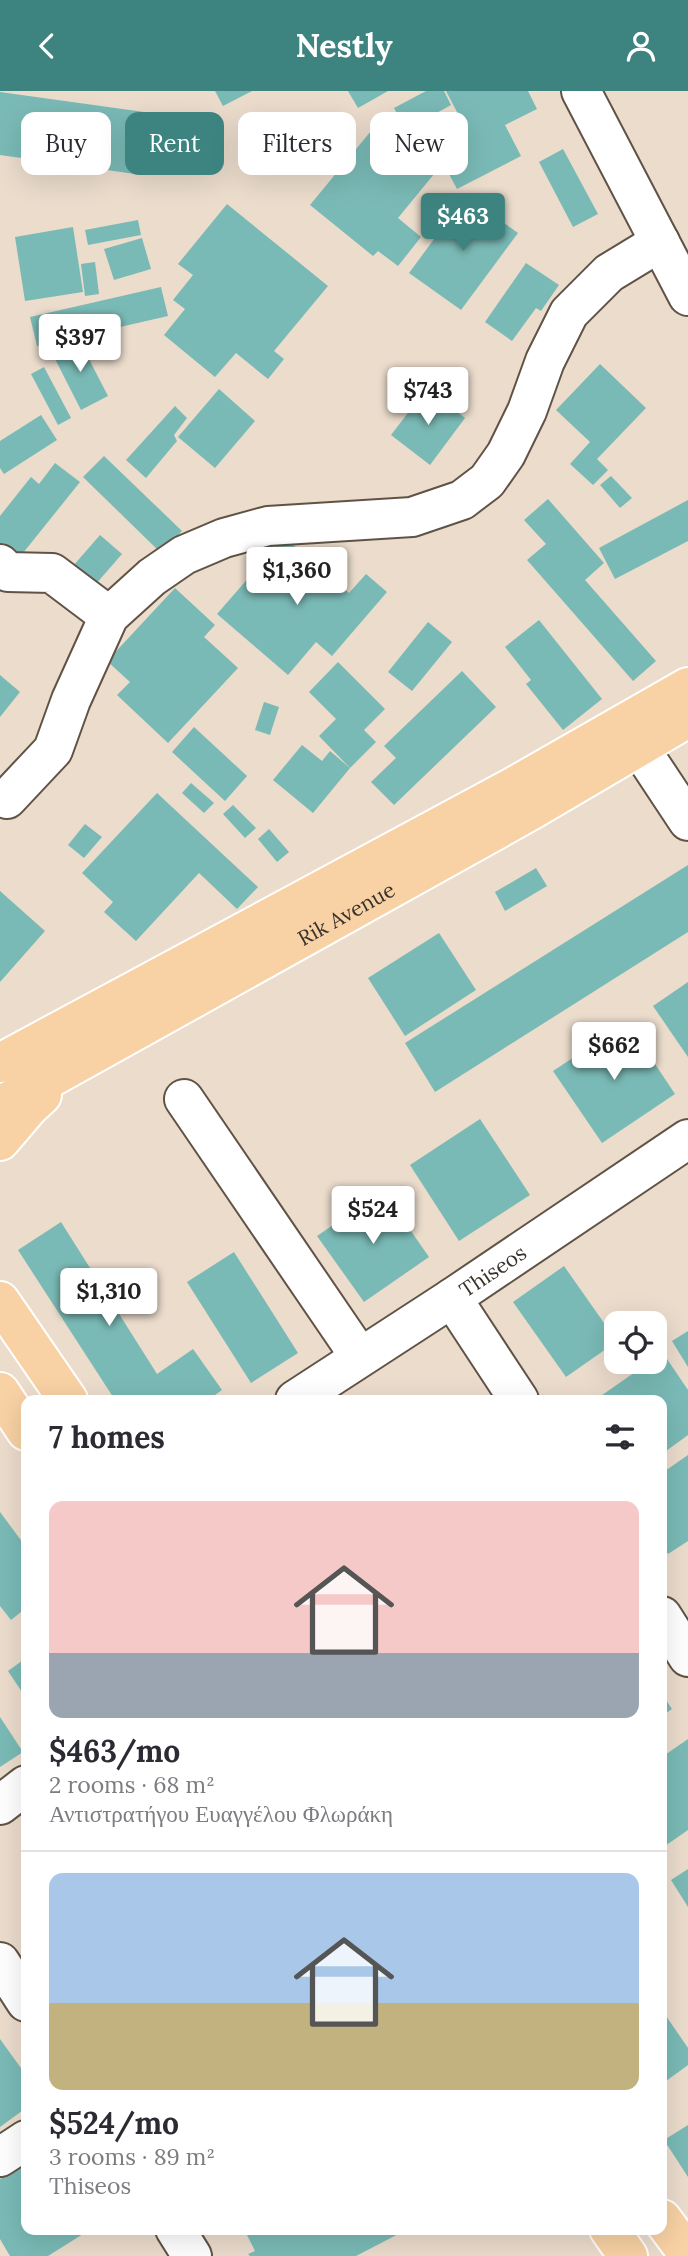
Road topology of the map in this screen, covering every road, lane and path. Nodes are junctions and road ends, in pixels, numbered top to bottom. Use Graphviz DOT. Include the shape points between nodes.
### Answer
graph roads {
  1 [pos="580,91"];
  2 [pos="660,242"];
  3 [pos="688,296"];
  4 [pos="0,564"];
  5 [pos="109,616"];
  6 [pos="688,687"];
  7 [pos="688,718"];
  8 [pos="639,747"];
  9 [pos="7,799"];
  10 [pos="688,821"];
  11 [pos="3,1061"];
  12 [pos="84,1061"];
  13 [pos="184,1099"];
  14 [pos="0,1106"];
  15 [pos="688,1139"];
  16 [pos="0,1141"];
  17 [pos="452,1299"];
  18 [pos="2,1302"];
  19 [pos="360,1357"];
  20 [pos="0,1392"];
  21 [pos="65,1395"];
  22 [pos="303,1395"];
  23 [pos="516,1395"];
  24 [pos="21,1424"];
  25 [pos="667,1624"];
  26 [pos="688,1657"];
  27 [pos="21,1789"];
  28 [pos="0,1805"];
  29 [pos="0,1962"];
  30 [pos="21,1994"];
  31 [pos="21,2143"];
  32 [pos="0,2157"];
  33 [pos="667,2226"];
  34 [pos="179,2235"];
  35 [pos="612,2235"];
  36 [pos="688,2254"];
  37 [pos="192,2256"];
  38 [pos="628,2256"];
  1 -- 2 [label="street"];
  2 -- 3 [label="street"];
  2 -- 5 [label="street" via="609,273 569,313 506,454 486,481 462,500 412,517 268,526 224,538 184,555"];
  4 -- 5 [label="street" via="8,572 52,573"];
  5 -- 9 [label="street" via="53,750"];
  6 -- 11 [label="main road, Rik Avenue" via="513,787"];
  7 -- 8 [label="main road, Rik Avenue"];
  8 -- 10 [label="street"];
  8 -- 12 [label="main road, Rik Avenue"];
  12 -- 14 [label="main road, Rik Avenue"];
  12 -- 16 [label="main road" via="29,1107"];
  13 -- 19 [label="street"];
  15 -- 17 [label="street, Thiseos"];
  17 -- 19 [label="street, Thiseos"];
  17 -- 23 [label="street"];
  18 -- 21 [label="main road"];
  19 -- 22 [label="street, Thiseos"];
  20 -- 24 [label="main road"];
  25 -- 26 [label="street"];
  27 -- 28 [label="street"];
  29 -- 30 [label="street"];
  31 -- 32 [label="street"];
  33 -- 36 [label="main road"];
  34 -- 37 [label="street"];
  35 -- 38 [label="main road"];
}
